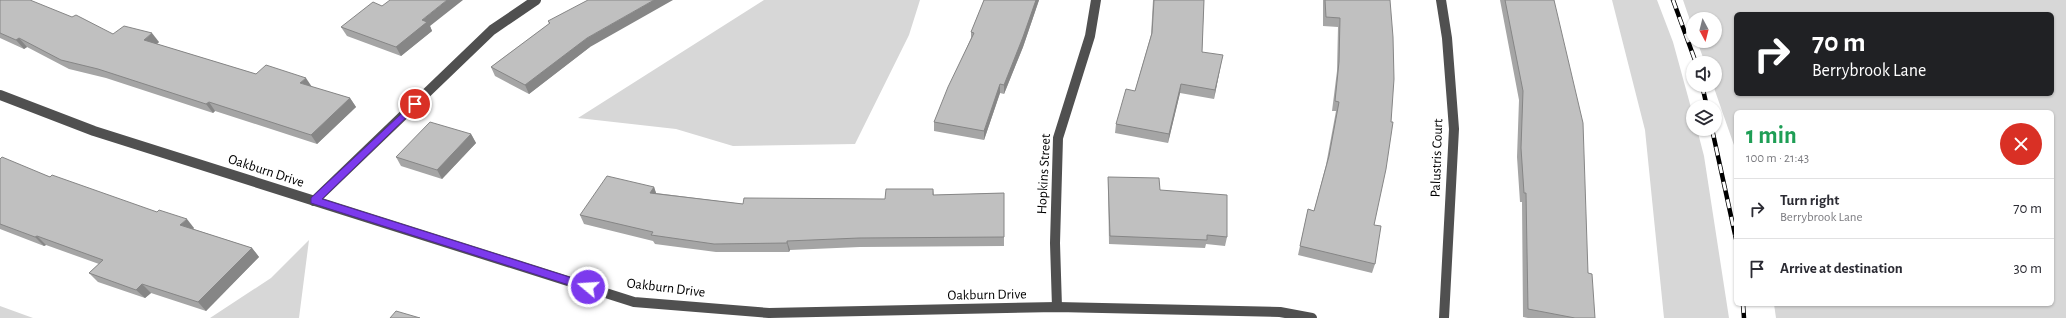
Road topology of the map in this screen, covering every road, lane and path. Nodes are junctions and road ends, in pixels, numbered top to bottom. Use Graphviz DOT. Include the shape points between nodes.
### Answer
graph roads {
  1 [pos="536,0"];
  2 [pos="1096,0"];
  3 [pos="1441,0"];
  4 [pos="0,95"];
  5 [pos="314,201"];
  6 [pos="1057,307"];
  7 [pos="769,315"];
  8 [pos="1312,318"];
  9 [pos="1444,318"];
  1 -- 5 [label="street" via="492,30"];
  2 -- 6 [label="street, Hopkins Street" via="1090,36 1058,138 1055,243"];
  3 -- 9 [label="street, Palustris Court" via="1447,38 1454,129"];
  4 -- 5 [label="street, Oakburn Drive" via="94,131"];
  5 -- 7 [label="street, Oakburn Drive" via="634,302"];
  6 -- 7 [label="street, Oakburn Drive"];
  6 -- 8 [label="street, Oakburn Drive" via="1280,312"];
}
